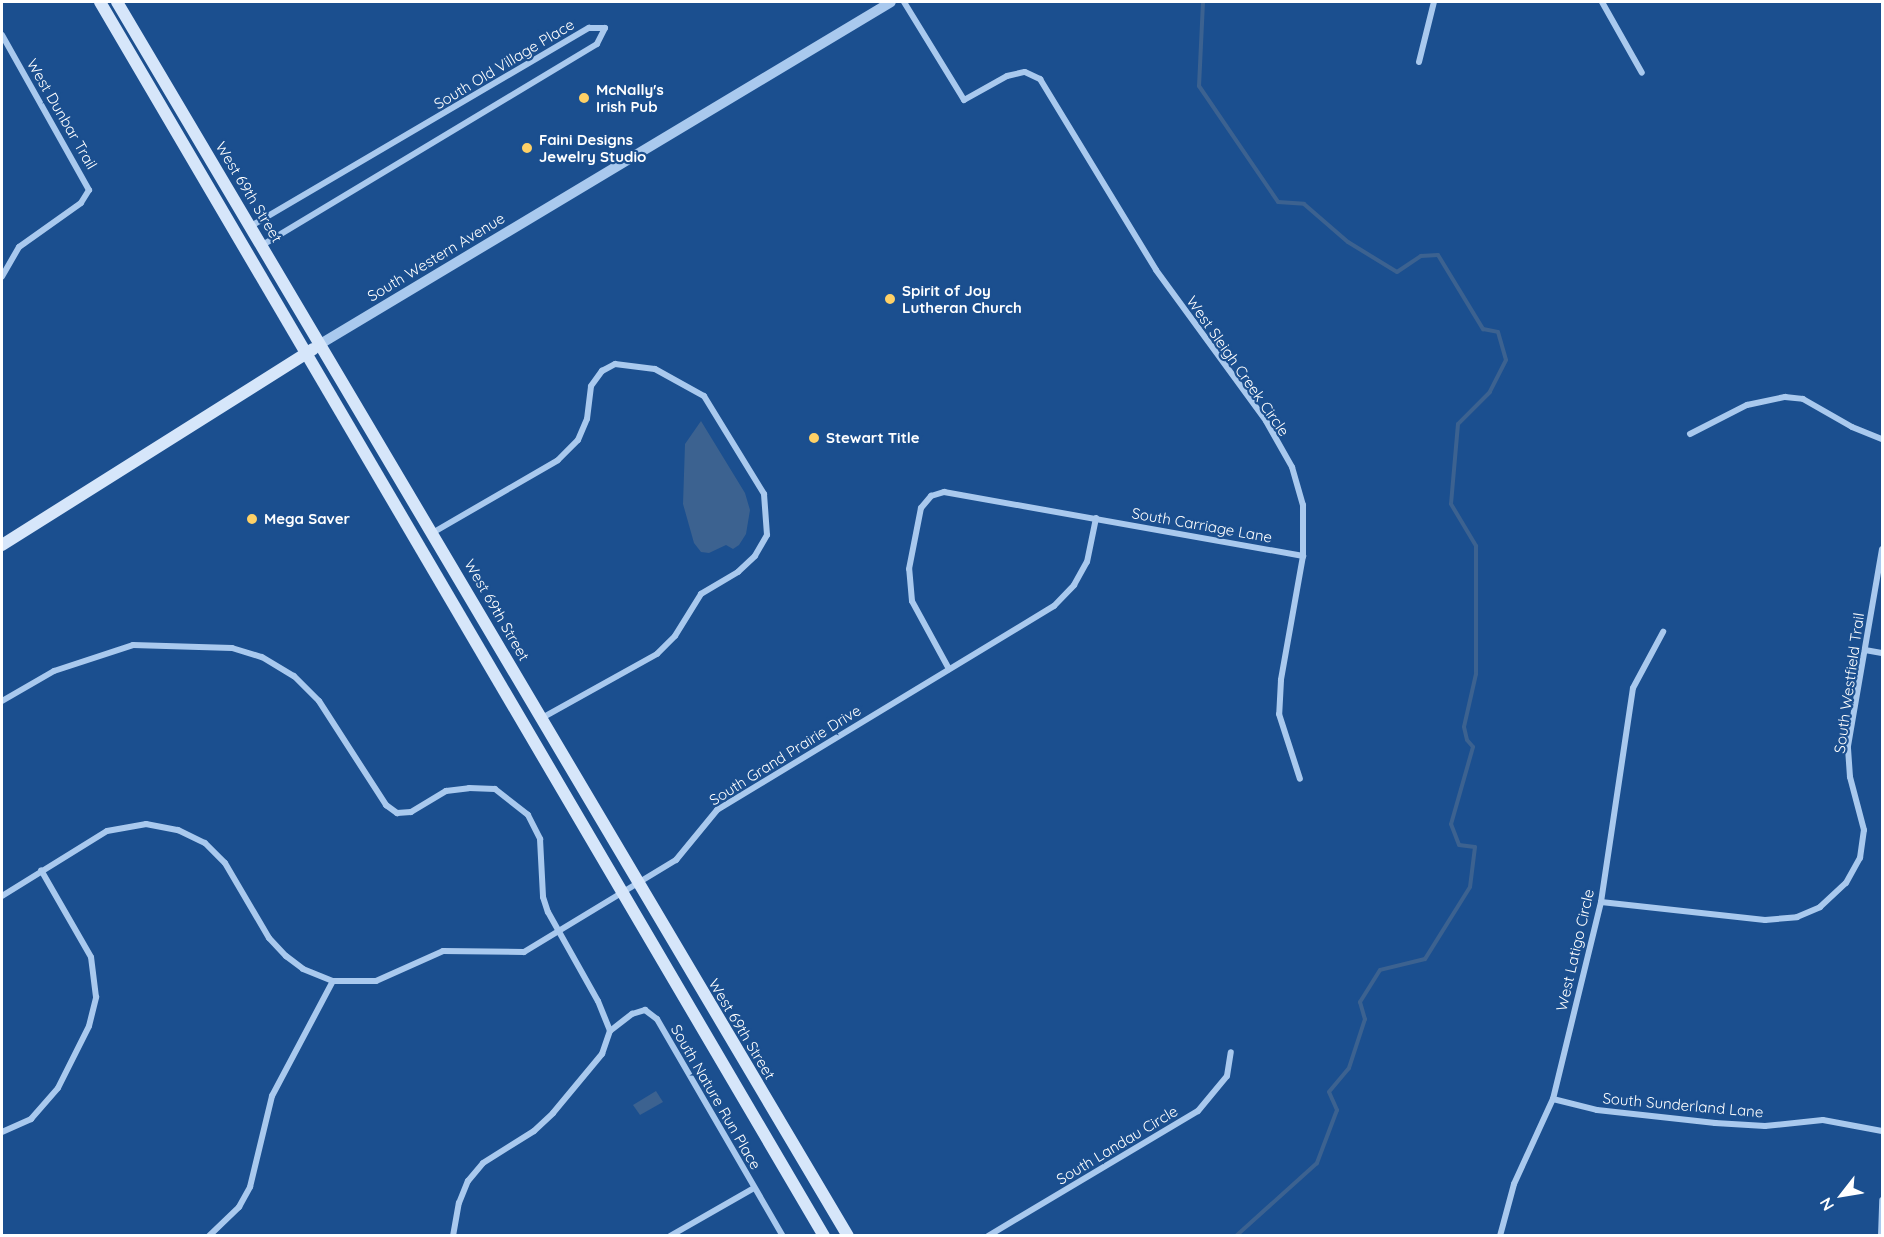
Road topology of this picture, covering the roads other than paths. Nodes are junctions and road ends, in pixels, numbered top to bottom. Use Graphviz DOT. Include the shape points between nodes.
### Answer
graph roads {
  1 [pos="100,2"];
  2 [pos="117,2"];
  3 [pos="891,2"];
  4 [pos="904,2"];
  5 [pos="1434,2"];
  6 [pos="1602,2"];
  7 [pos="2,35"];
  8 [pos="1419,62"];
  9 [pos="1642,74"];
  10 [pos="251,226"];
  11 [pos="262,245"];
  12 [pos="2,278"];
  13 [pos="322,343"];
  14 [pos="307,352"];
  15 [pos="1690,434"];
  16 [pos="1882,439"];
  17 [pos="1096,518"];
  18 [pos="434,532"];
  19 [pos="2,545"];
  20 [pos="1882,549"];
  21 [pos="1303,556"];
  22 [pos="1663,632"];
  23 [pos="1865,650"];
  24 [pos="1882,653"];
  25 [pos="949,669"];
  26 [pos="2,701"];
  27 [pos="542,718"];
  28 [pos="525,729"];
  29 [pos="1300,779"];
  30 [pos="41,870"];
  31 [pos="638,881"];
  32 [pos="621,891"];
  33 [pos="2,896"];
  34 [pos="1601,902"];
  35 [pos="561,932"];
  36 [pos="333,981"];
  37 [pos="610,1031"];
  38 [pos="1231,1052"];
  39 [pos="1553,1099"];
  40 [pos="1882,1131"];
  41 [pos="2,1132"];
  42 [pos="805,1161"];
  43 [pos="786,1172"];
  44 [pos="754,1188"];
  45 [pos="1882,1200"];
  46 [pos="209,1236"];
  47 [pos="453,1236"];
  48 [pos="670,1236"];
  49 [pos="783,1236"];
  50 [pos="824,1236"];
  51 [pos="848,1236"];
  52 [pos="988,1236"];
  53 [pos="1500,1236"];
  54 [pos="1881,1236"];
  1 -- 14 [label="main road"];
  2 -- 10 [label="main road, West 69th Street"];
  3 -- 13 [label="street, South Western Avenue"];
  4 -- 21 [label="street, West Sleigh Creek Circle" via="964,100 1007,76 1025,72 1040,79 1156,270 1266,421 1292,467 1303,505"];
  5 -- 8 [label="street"];
  6 -- 9 [label="street"];
  7 -- 12 [label="street, West Dunbar Trail" via="89,190 84,201 19,247"];
  10 -- 11 [label="main road, West 69th Street"];
  10 -- 11 [label="street, South Old Village Place" via="589,28 605,28 597,44"];
  11 -- 13 [label="main road, West 69th Street"];
  13 -- 14 [label="main road, South Western Avenue"];
  13 -- 18 [label="main road, West 69th Street"];
  14 -- 19 [label="main road, South Western Avenue"];
  14 -- 28 [label="main road"];
  15 -- 16 [label="street" via="1747,405 1785,397 1803,399"];
  17 -- 21 [label="street, South Carriage Lane"];
  17 -- 25 [label="street, South Grand Prairie Drive" via="1087,562 1074,585 1054,606"];
  17 -- 25 [label="street, South Carriage Lane" via="944,492 931,496 921,508 909,569 912,601"];
  18 -- 27 [label="main road, West 69th Street"];
  18 -- 27 [label="street" via="558,459 581,434 591,386 602,371 615,364 655,369 704,396 758,484 768,515 767,535 755,556 738,572 701,594 675,636 657,654"];
  20 -- 23 [label="street, South Westfield Trail"];
  21 -- 29 [label="street, West Sleigh Creek Circle" via="1281,680 1279,714"];
  22 -- 34 [label="street, West Latigo Circle" via="1633,688"];
  23 -- 24 [label="street"];
  23 -- 34 [label="street, South Westfield Trail" via="1848,746 1850,777 1864,830 1860,858 1846,883 1820,907 1797,917 1765,920"];
  25 -- 31 [label="street, South Grand Prairie Drive" via="717,810 675,860"];
  26 -- 35 [label="street" via="54,671 133,645 232,648 262,657 294,676 320,701 386,805 397,813 411,812 446,791 469,788 495,789 513,800 528,815 540,839 543,897"];
  27 -- 28 [label="main road"];
  27 -- 31 [label="main road, West 69th Street"];
  28 -- 32 [label="main road"];
  30 -- 33 [label="street, South Grand Prairie Drive"];
  30 -- 36 [label="street, South Grand Prairie Drive" via="107,831 146,824 178,831 205,843 225,863 269,938 286,956 303,969"];
  30 -- 41 [label="street" via="91,957 96,997 76,1058 58,1088 31,1119"];
  31 -- 32 [label="street, South Grand Prairie Drive"];
  31 -- 42 [label="main road, West 69th Street"];
  32 -- 35 [label="street, South Grand Prairie Drive"];
  32 -- 43 [label="main road"];
  34 -- 39 [label="street, West Latigo Circle"];
  35 -- 36 [label="street, South Grand Prairie Drive" via="524,952 442,951 376,981"];
  35 -- 37 [label="street"];
  36 -- 46 [label="street" via="272,1096 250,1187 239,1207"];
  37 -- 44 [label="street, South Nature Run Place" via="632,1014 645,1010 657,1019"];
  37 -- 47 [label="street" via="602,1054 553,1113 534,1131 483,1163 468,1181"];
  38 -- 52 [label="street, South Landau Circle" via="1227,1076 1198,1111"];
  39 -- 40 [label="street, South Sunderland Lane" via="1597,1110 1715,1123 1765,1126 1823,1120"];
  39 -- 53 [label="street, West Latigo Circle" via="1514,1184"];
  42 -- 43 [label="main road"];
  42 -- 51 [label="main road, West 69th Street"];
  43 -- 50 [label="main road"];
  44 -- 48 [label="street"];
  44 -- 49 [label="street, South Nature Run Place"];
  45 -- 54 [label="street"];
}
